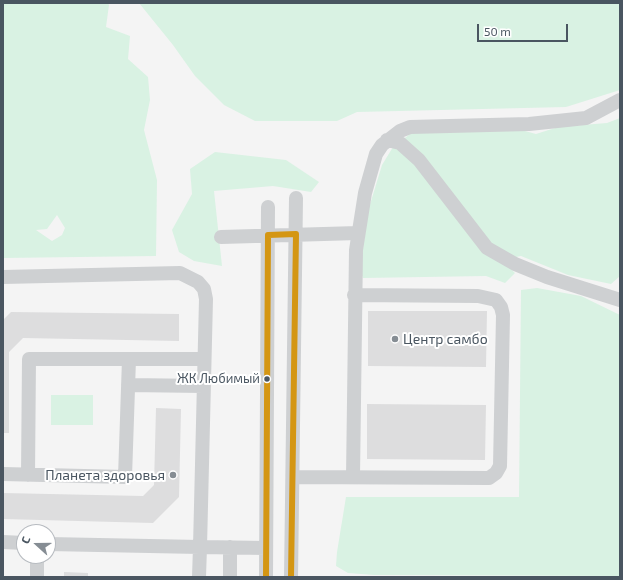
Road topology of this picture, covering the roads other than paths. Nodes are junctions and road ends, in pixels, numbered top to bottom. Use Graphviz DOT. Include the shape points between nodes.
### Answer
graph roads {
  1 [pos="620,100"];
  2 [pos="387,140"];
  3 [pos="296,198"];
  4 [pos="268,207"];
  5 [pos="358,233"];
  6 [pos="296,234"];
  7 [pos="268,235"];
  8 [pos="221,237"];
  9 [pos="3,277"];
  10 [pos="354,295"];
  11 [pos="620,300"];
  12 [pos="129,359"];
  13 [pos="204,359"];
  14 [pos="128,385"];
  15 [pos="204,386"];
  16 [pos="3,474"];
  17 [pos="28,475"];
  18 [pos="293,477"];
  19 [pos="353,477"];
  20 [pos="3,542"];
  21 [pos="16,543"];
  22 [pos="56,544"];
  23 [pos="200,547"];
  24 [pos="230,547"];
  25 [pos="266,548"];
  26 [pos="37,564"];
  27 [pos="37,577"];
  28 [pos="199,577"];
  29 [pos="230,577"];
  30 [pos="266,577"];
  31 [pos="291,577"];
  1 -- 2 [label="street" via="586,118 529,124 410,127"];
  2 -- 5 [label="street" via="376,154 365,193"];
  2 -- 11 [label="street" via="400,143 419,160 487,248 515,264"];
  3 -- 6 [label="street"];
  4 -- 7 [label="street"];
  5 -- 6 [label="street"];
  5 -- 10 [label="street"];
  6 -- 7 [label="street"];
  6 -- 18 [label="street"];
  7 -- 8 [label="street"];
  7 -- 25 [label="street"];
  9 -- 13 [label="street" via="180,273 189,276 201,286 206,299"];
  10 -- 19 [label="street"];
  10 -- 19 [label="street" via="478,296 496,300 503,315 502,458 496,474 489,478"];
  12 -- 13 [label="street"];
  12 -- 14 [label="street"];
  12 -- 17 [label="street" via="28,359"];
  13 -- 15 [label="street"];
  14 -- 15 [label="street"];
  14 -- 17 [label="street" via="125,478"];
  15 -- 23 [label="street"];
  16 -- 17 [label="street"];
  18 -- 19 [label="street"];
  18 -- 31 [label="street"];
  20 -- 21 [label="street"];
  22 -- 23 [label="street"];
  23 -- 24 [label="street"];
  23 -- 28 [label="street"];
  24 -- 25 [label="street"];
  24 -- 29 [label="street"];
  25 -- 30 [label="street"];
  26 -- 27 [label="street"];
}
